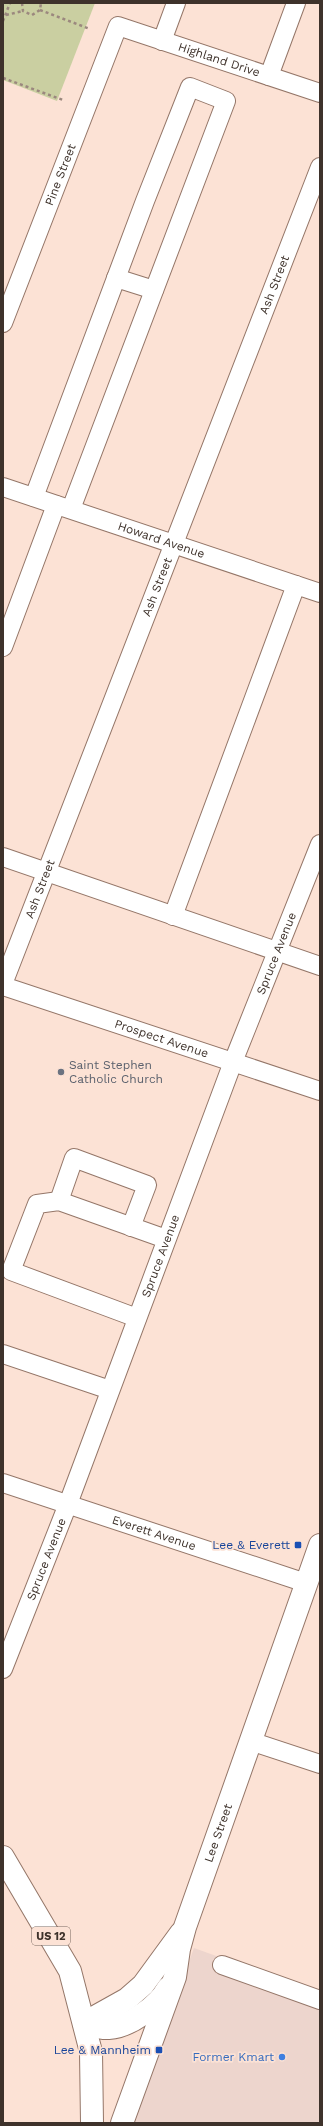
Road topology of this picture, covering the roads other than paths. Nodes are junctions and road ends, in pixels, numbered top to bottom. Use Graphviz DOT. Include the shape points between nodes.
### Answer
graph roads {
  1 [pos="176,3"];
  2 [pos="296,3"];
  3 [pos="118,26"];
  4 [pos="162,40"];
  5 [pos="269,76"];
  6 [pos="320,93"];
  7 [pos="320,167"];
  8 [pos="116,278"];
  9 [pos="154,290"];
  10 [pos="3,323"];
  11 [pos="3,487"];
  12 [pos="34,497"];
  13 [pos="63,507"];
  14 [pos="173,544"];
  15 [pos="296,585"];
  16 [pos="320,593"];
  17 [pos="3,647"];
  18 [pos="320,844"];
  19 [pos="3,857"];
  20 [pos="46,872"];
  21 [pos="173,916"];
  22 [pos="278,951"];
  23 [pos="320,966"];
  24 [pos="3,985"];
  25 [pos="233,1062"];
  26 [pos="320,1091"];
  27 [pos="59,1201"];
  28 [pos="131,1227"];
  29 [pos="166,1240"];
  30 [pos="137,1318"];
  31 [pos="3,1354"];
  32 [pos="110,1390"];
  33 [pos="3,1483"];
  34 [pos="68,1504"];
  35 [pos="320,1545"];
  36 [pos="306,1583"];
  37 [pos="3,1669"];
  38 [pos="250,1741"];
  39 [pos="320,1764"];
  40 [pos="3,1857"];
  41 [pos="186,1927"];
  42 [pos="222,1965"];
  43 [pos="175,1977"];
  44 [pos="320,2000"];
  45 [pos="84,2023"];
  46 [pos="92,2123"];
  47 [pos="122,2123"];
  1 -- 4 [label="street"];
  2 -- 5 [label="street"];
  3 -- 4 [label="street, Highland Drive"];
  3 -- 10 [label="street, Pine Street"];
  4 -- 5 [label="street, Highland Drive"];
  5 -- 6 [label="street, Highland Drive"];
  7 -- 14 [label="street, Ash Street"];
  8 -- 9 [label="street"];
  8 -- 9 [label="street" via="190,87 226,101"];
  8 -- 12 [label="street"];
  9 -- 13 [label="street"];
  11 -- 12 [label="street, Howard Avenue"];
  12 -- 13 [label="street, Howard Avenue"];
  13 -- 14 [label="street, Howard Avenue"];
  13 -- 17 [label="street"];
  14 -- 15 [label="street, Howard Avenue"];
  14 -- 20 [label="street, Ash Street"];
  15 -- 16 [label="street, Howard Avenue"];
  15 -- 21 [label="street"];
  18 -- 22 [label="street, Spruce Avenue"];
  19 -- 20 [label="street"];
  20 -- 21 [label="street"];
  20 -- 24 [label="street, Ash Street"];
  21 -- 22 [label="street"];
  22 -- 23 [label="street"];
  22 -- 25 [label="street, Spruce Avenue"];
  24 -- 25 [label="street, Prospect Avenue"];
  25 -- 26 [label="street, Prospect Avenue"];
  25 -- 29 [label="street, Spruce Avenue"];
  27 -- 28 [label="street"];
  27 -- 28 [label="street" via="74,1158 148,1185"];
  27 -- 30 [label="street" via="38,1204 11,1271"];
  28 -- 29 [label="street"];
  29 -- 30 [label="street, Spruce Avenue"];
  30 -- 32 [label="street, Spruce Avenue"];
  31 -- 32 [label="street"];
  32 -- 34 [label="street, Spruce Avenue"];
  33 -- 34 [label="street, Everett Avenue"];
  34 -- 36 [label="street, Everett Avenue"];
  34 -- 37 [label="street, Spruce Avenue"];
  35 -- 36 [label="main road, Lee Street"];
  36 -- 38 [label="main road, Lee Street"];
  38 -- 39 [label="street"];
  38 -- 41 [label="main road, Lee Street"];
  40 -- 45 [label="main road, US 12" via="70,1971"];
  41 -- 43 [label="main road, Lee Street" via="179,1949"];
  41 -- 45 [label="main road" via="143,1985 127,1999"];
  42 -- 44 [label="street"];
  43 -- 45 [label="main road" via="166,1993 135,2018 109,2028"];
  43 -- 47 [label="main road, Lee Street"];
  45 -- 46 [label="main road, US 12" via="91,2052"];
}
